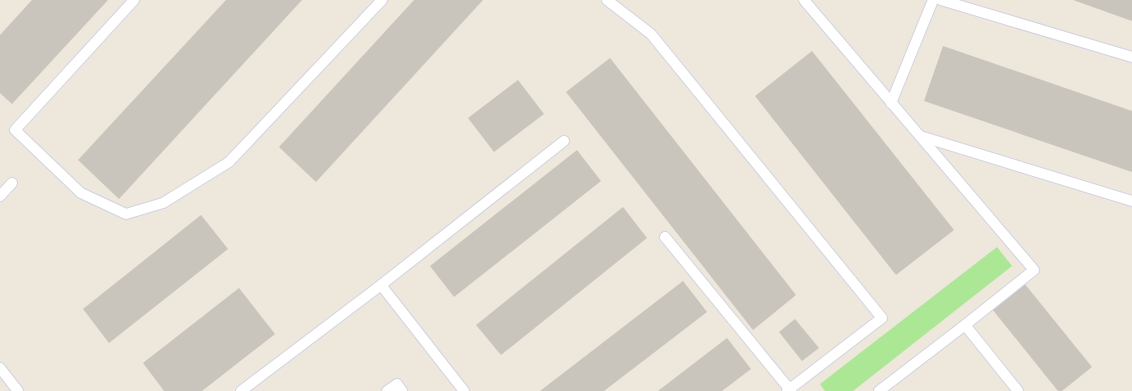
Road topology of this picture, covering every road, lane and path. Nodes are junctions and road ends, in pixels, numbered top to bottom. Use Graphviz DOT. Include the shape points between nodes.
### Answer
graph roads {
  1 [pos="134,0"];
  2 [pos="382,0"];
  3 [pos="607,0"];
  4 [pos="804,0"];
  5 [pos="934,0"];
  6 [pos="941,0"];
  7 [pos="1132,57"];
  8 [pos="891,103"];
  9 [pos="920,136"];
  10 [pos="564,141"];
  11 [pos="12,183"];
  12 [pos="0,196"];
  13 [pos="1132,201"];
  14 [pos="665,237"];
  15 [pos="381,286"];
  16 [pos="965,325"];
  17 [pos="0,368"];
  18 [pos="789,390"];
  19 [pos="18,391"];
  20 [pos="241,391"];
  21 [pos="387,391"];
  22 [pos="402,391"];
  23 [pos="464,391"];
  24 [pos="879,391"];
  25 [pos="1018,391"];
  1 -- 2 [label="lane" via="15,130 81,193 126,214 163,203 229,162"];
  3 -- 18 [label="lane" via="651,34 882,318"];
  4 -- 8 [label="lane"];
  5 -- 8 [label="lane"];
  6 -- 7 [label="lane"];
  8 -- 9 [label="lane"];
  9 -- 13 [label="lane"];
  9 -- 16 [label="lane" via="1034,270"];
  10 -- 15 [label="lane"];
  11 -- 12 [label="lane"];
  14 -- 18 [label="lane"];
  15 -- 20 [label="lane"];
  15 -- 23 [label="lane"];
  16 -- 24 [label="lane"];
  16 -- 25 [label="lane"];
  17 -- 19 [label="lane"];
  21 -- 22 [label="lane" via="397,384"];
}
